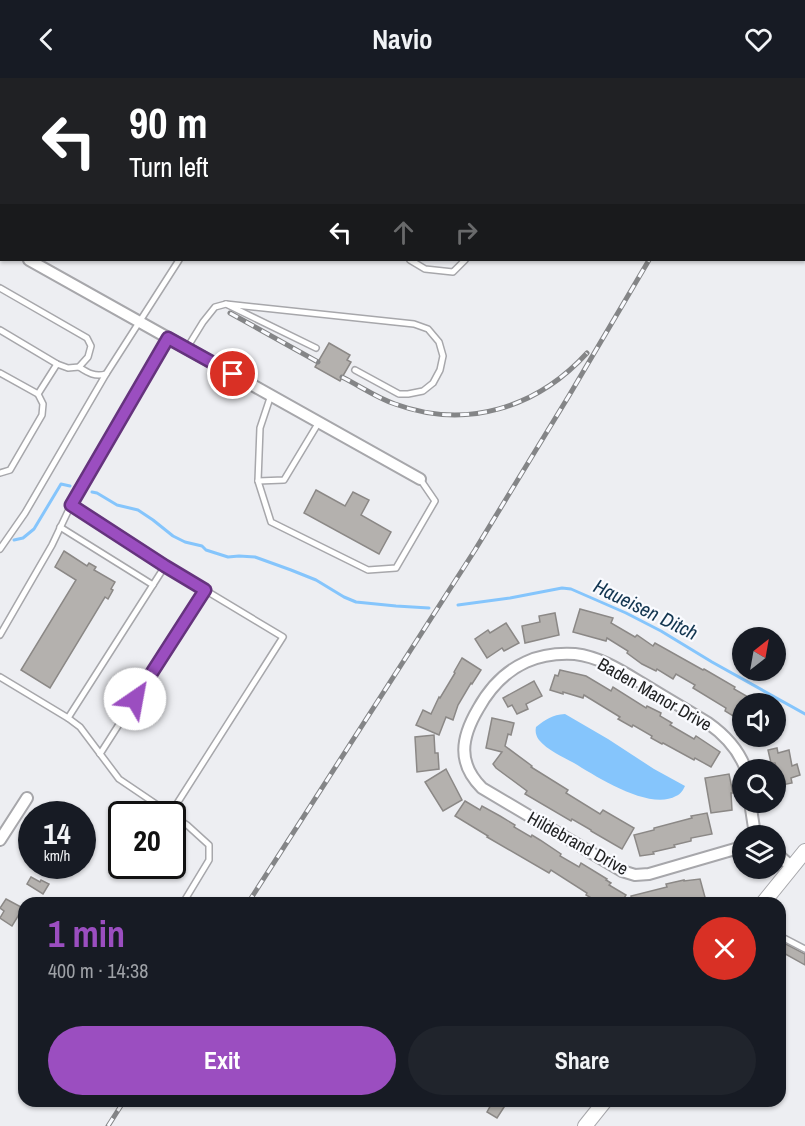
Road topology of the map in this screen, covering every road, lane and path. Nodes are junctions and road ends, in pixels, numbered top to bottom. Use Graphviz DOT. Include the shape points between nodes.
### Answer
graph roads {
  1 [pos="177,261"];
  2 [pos="412,261"];
  3 [pos="464,261"];
  4 [pos="43,263"];
  5 [pos="0,288"];
  6 [pos="226,304"];
  7 [pos="138,321"];
  8 [pos="0,330"];
  9 [pos="168,338"];
  10 [pos="187,348"];
  11 [pos="316,348"];
  12 [pos="57,364"];
  13 [pos="79,367"];
  14 [pos="355,370"];
  15 [pos="0,373"];
  16 [pos="106,374"];
  17 [pos="38,394"];
  18 [pos="271,395"];
  19 [pos="319,422"];
  20 [pos="0,473"];
  21 [pos="420,479"];
  22 [pos="258,481"];
  23 [pos="71,505"];
  24 [pos="60,527"];
  25 [pos="0,549"];
  26 [pos="165,566"];
  27 [pos="153,585"];
  28 [pos="205,590"];
  29 [pos="0,635"];
  30 [pos="0,676"];
  31 [pos="68,718"];
  32 [pos="100,754"];
  33 [pos="741,759"];
  34 [pos="467,763"];
  35 [pos="27,798"];
  36 [pos="153,801"];
  37 [pos="179,801"];
  38 [pos="186,824"];
  39 [pos="0,840"];
  40 [pos="732,850"];
  41 [pos="805,851"];
  42 [pos="786,862"];
  43 [pos="792,867"];
  44 [pos="187,897"];
  45 [pos="768,897"];
  46 [pos="786,939"];
  47 [pos="805,949"];
  48 [pos="600,1107"];
  49 [pos="585,1126"];
  1 -- 7 [label="lane"];
  2 -- 3 [label="lane" via="425,269 453,272"];
  4 -- 7 [label="street"];
  5 -- 13 [label="lane" via="87,338 91,346 88,357"];
  6 -- 10 [label="lane" via="215,307"];
  6 -- 11 [label="lane"];
  6 -- 14 [label="lane" via="414,324 429,329 443,356 433,383 423,391 408,394 399,394"];
  7 -- 9 [label="street"];
  7 -- 16 [label="lane"];
  8 -- 12 [label="lane"];
  9 -- 10 [label="street"];
  9 -- 23 [label="lane"];
  10 -- 18 [label="street"];
  12 -- 13 [label="lane"];
  12 -- 17 [label="lane"];
  13 -- 16 [label="lane" via="99,376"];
  15 -- 17 [label="lane"];
  16 -- 25 [label="lane"];
  17 -- 20 [label="lane" via="43,404 42,415 10,470"];
  18 -- 19 [label="street"];
  18 -- 22 [label="lane" via="260,428"];
  19 -- 21 [label="street"];
  19 -- 22 [label="lane" via="284,480"];
  21 -- 22 [label="lane" via="435,501 396,568 368,570 271,522"];
  23 -- 24 [label="lane"];
  23 -- 26 [label="lane"];
  24 -- 27 [label="lane"];
  24 -- 29 [label="lane"];
  26 -- 27 [label="lane"];
  26 -- 28 [label="lane"];
  27 -- 31 [label="lane"];
  28 -- 32 [label="lane"];
  28 -- 37 [label="lane" via="283,637"];
  30 -- 31 [label="lane"];
  31 -- 32 [label="lane"];
  32 -- 36 [label="lane" via="119,779"];
  33 -- 34 [label="street, Baden Manor Drive" via="732,744 708,723 602,661 563,654 525,662 489,691 467,730"];
  34 -- 40 [label="street, Hildebrand Drive" via="477,783 489,793 614,867 635,875"];
  35 -- 39 [label="street"];
  38 -- 44 [label="lane" via="209,845 209,860"];
  41 -- 43 [label="main road"];
  42 -- 43 [label="street"];
  43 -- 45 [label="main road"];
  46 -- 47 [label="lane"];
  48 -- 49 [label="main road"];
}
